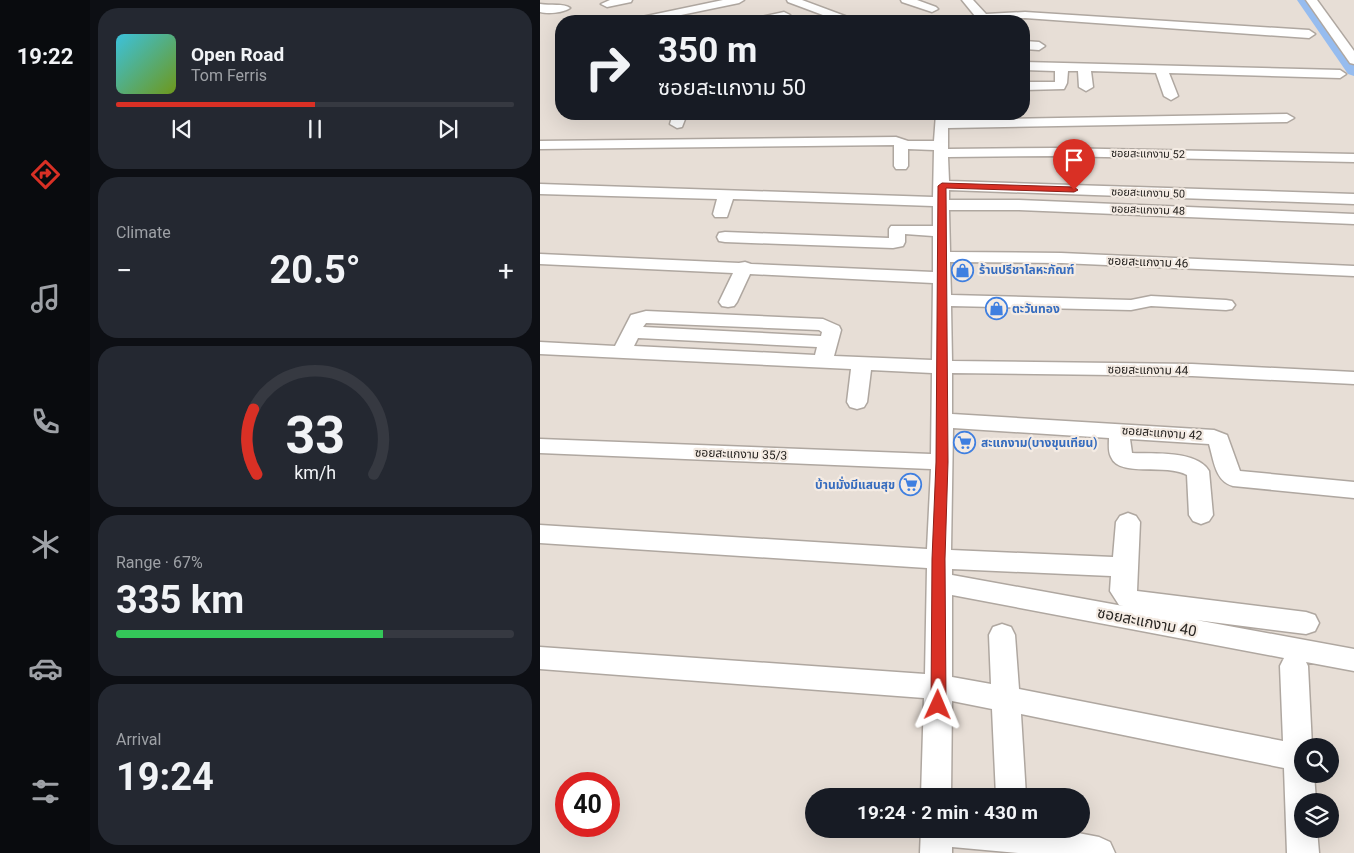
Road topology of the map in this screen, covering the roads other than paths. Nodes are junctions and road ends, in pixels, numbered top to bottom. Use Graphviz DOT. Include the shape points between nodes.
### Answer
graph roads {
  1 [pos="627,0"];
  2 [pos="739,0"];
  3 [pos="792,0"];
  4 [pos="906,0"];
  5 [pos="967,0"];
  6 [pos="1311,0"];
  7 [pos="660,2"];
  8 [pos="607,4"];
  9 [pos="540,6"];
  10 [pos="564,8"];
  11 [pos="932,9"];
  12 [pos="676,13"];
  13 [pos="666,15"];
  14 [pos="679,15"];
  15 [pos="833,15"];
  16 [pos="978,15"];
  17 [pos="1030,15"];
  18 [pos="1234,29"];
  19 [pos="1309,34"];
  20 [pos="1240,44"];
  21 [pos="1030,46"];
  22 [pos="1092,54"];
  23 [pos="1354,60"];
  24 [pos="1304,61"];
  25 [pos="1030,66"];
  26 [pos="1037,66"];
  27 [pos="1062,67"];
  28 [pos="1088,68"];
  29 [pos="1161,69"];
  30 [pos="1229,71"];
  31 [pos="1292,73"];
  32 [pos="1340,74"];
  33 [pos="1236,84"];
  34 [pos="1030,86"];
  35 [pos="1086,88"];
  36 [pos="1173,107"];
  37 [pos="1287,118"];
  38 [pos="942,134"];
  39 [pos="564,140"];
  40 [pos="901,143"];
  41 [pos="540,145"];
  42 [pos="1354,158"];
  43 [pos="900,166"];
  44 [pos="540,189"];
  45 [pos="726,194"];
  46 [pos="942,198"];
  47 [pos="1354,199"];
  48 [pos="721,214"];
  49 [pos="1354,218"];
  50 [pos="827,221"];
  51 [pos="942,231"];
  52 [pos="725,237"];
  53 [pos="823,241"];
  54 [pos="540,259"];
  55 [pos="942,267"];
  56 [pos="742,271"];
  57 [pos="1354,271"];
  58 [pos="828,278"];
  59 [pos="942,300"];
  60 [pos="728,302"];
  61 [pos="1226,305"];
  62 [pos="540,348"];
  63 [pos="621,352"];
  64 [pos="823,361"];
  65 [pos="862,363"];
  66 [pos="941,367"];
  67 [pos="1354,378"];
  68 [pos="857,402"];
  69 [pos="941,420"];
  70 [pos="1119,430"];
  71 [pos="540,446"];
  72 [pos="942,462"];
  73 [pos="1354,490"];
  74 [pos="1201,515"];
  75 [pos="1128,522"];
  76 [pos="540,534"];
  77 [pos="1124,567"];
  78 [pos="939,571"];
  79 [pos="1306,623"];
  80 [pos="1002,635"];
  81 [pos="540,658"];
  82 [pos="1354,660"];
  83 [pos="1294,666"];
  84 [pos="938,687"];
  85 [pos="1006,698"];
  86 [pos="1297,738"];
  87 [pos="1294,756"];
  88 [pos="1299,783"];
  89 [pos="936,788"];
  90 [pos="1011,788"];
  91 [pos="984,838"];
  92 [pos="1099,853"];
  93 [pos="1302,853"];
  1 -- 8 [label="street"];
  2 -- 12 [label="street"];
  3 -- 15 [label="street"];
  4 -- 11 [label="street"];
  5 -- 16 [label="street"];
  6 -- 23 [label="street"];
  7 -- 12 [label="street"];
  9 -- 10 [label="street" via="546,10"];
  12 -- 13 [label="street"];
  12 -- 14 [label="street"];
  17 -- 18 [label="street"];
  18 -- 19 [label="street"];
  18 -- 20 [label="street"];
  21 -- 26 [label="street" via="1038,48"];
  22 -- 28 [label="street"];
  24 -- 31 [label="street"];
  25 -- 26 [label="street"];
  26 -- 27 [label="street"];
  27 -- 28 [label="street"];
  27 -- 34 [label="street" via="1059,86"];
  28 -- 29 [label="street"];
  28 -- 35 [label="street"];
  29 -- 30 [label="street" via="1198,66"];
  29 -- 36 [label="street"];
  30 -- 31 [label="street"];
  30 -- 33 [label="street"];
  31 -- 32 [label="street"];
  36 -- 37 [label="street"];
  36 -- 38 [label="street"];
  38 -- 39 [label="street" via="844,130"];
  38 -- 40 [label="street" via="906,145"];
  38 -- 42 [label="street, ซอยสะแกงาม 52" via="1054,152 1134,147"];
  38 -- 46 [label="street"];
  40 -- 41 [label="street" via="726,149"];
  40 -- 43 [label="street"];
  44 -- 45 [label="street"];
  45 -- 46 [label="street"];
  45 -- 48 [label="street"];
  46 -- 47 [label="street, ซอยสะแกงาม 50"];
  46 -- 49 [label="street, ซอยสะแกงาม 48" via="1028,205"];
  46 -- 51 [label="street"];
  50 -- 53 [label="street"];
  51 -- 53 [label="street" via="897,229 897,242 894,243"];
  51 -- 55 [label="street"];
  52 -- 53 [label="street"];
  54 -- 56 [label="street"];
  55 -- 56 [label="street, ซอยสะแกงาม 46"];
  55 -- 57 [label="street, ซอยสะแกงาม 46" via="1061,258"];
  55 -- 59 [label="street"];
  56 -- 58 [label="street"];
  56 -- 60 [label="street"];
  59 -- 61 [label="street" via="1131,305 1151,301"];
  59 -- 66 [label="street"];
  62 -- 63 [label="street, ซอยสะแกงาม 44"];
  63 -- 64 [label="street, ซอยสะแกงาม 44"];
  63 -- 64 [label="street" via="631,332 829,342"];
  64 -- 65 [label="street, ซอยสะแกงาม 44"];
  65 -- 66 [label="street, ซอยสะแกงาม 44"];
  65 -- 68 [label="street"];
  66 -- 67 [label="street, ซอยสะแกงาม 44" via="1192,370"];
  66 -- 69 [label="street"];
  69 -- 70 [label="street, ซอยสะแกงาม 42"];
  69 -- 72 [label="street"];
  70 -- 73 [label="street, ซอยสะแกงาม 42" via="1218,438 1230,476 1238,480"];
  70 -- 74 [label="street" via="1120,456 1126,461 1181,463 1198,470"];
  71 -- 72 [label="street, ซอยสะแกงาม 35/3"];
  72 -- 78 [label="street"];
  75 -- 77 [label="street"];
  76 -- 78 [label="street"];
  77 -- 78 [label="street"];
  77 -- 79 [label="street" via="1123,591 1128,598 1144,603"];
  78 -- 82 [label="street, ซอยสะแกงาม 40"];
  78 -- 84 [label="street"];
  80 -- 85 [label="street"];
  81 -- 84 [label="street"];
  83 -- 86 [label="street"];
  84 -- 85 [label="street"];
  84 -- 89 [label="street"];
  85 -- 87 [label="street"];
  85 -- 90 [label="street"];
  88 -- 93 [label="street"];
  91 -- 92 [label="street" via="1032,839"];
}
